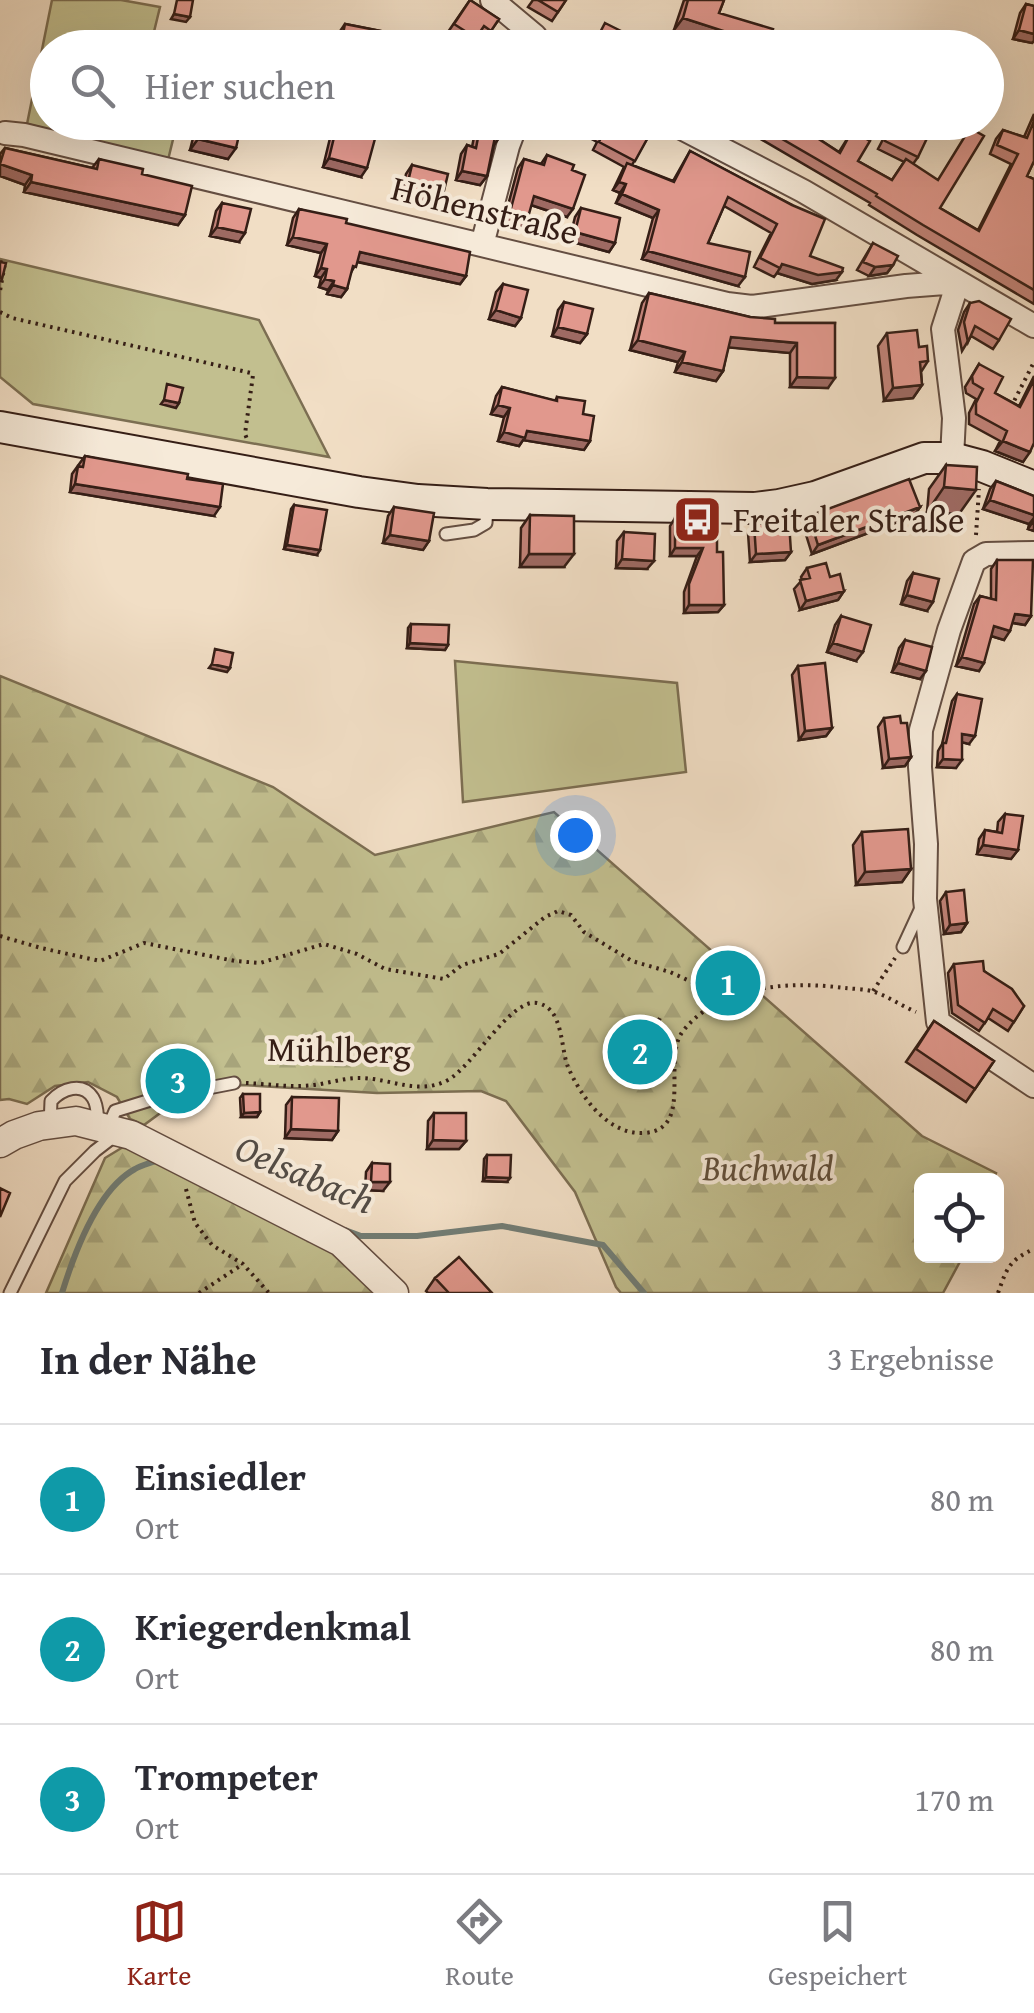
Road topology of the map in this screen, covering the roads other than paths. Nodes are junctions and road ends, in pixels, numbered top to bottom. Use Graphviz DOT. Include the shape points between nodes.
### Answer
graph roads {
  1 [pos="492,0"];
  2 [pos="528,30"];
  3 [pos="3,133"];
  4 [pos="30,135"];
  5 [pos="49,140"];
  6 [pos="510,140"];
  7 [pos="705,140"];
  8 [pos="482,245"];
  9 [pos="958,282"];
  10 [pos="1034,326"];
  11 [pos="6,423"];
  12 [pos="952,458"];
  13 [pos="1034,487"];
  14 [pos="487,504"];
  15 [pos="446,534"];
  16 [pos="1034,553"];
  17 [pos="924,899"];
  18 [pos="903,947"];
  19 [pos="234,1084"];
  20 [pos="1034,1086"];
  21 [pos="109,1128"];
  22 [pos="0,1143"];
  23 [pos="10,1293"];
  24 [pos="394,1293"];
  1 -- 2 [label="street"];
  3 -- 4 [label="street, Höhenstraße"];
  5 -- 8 [label="street, Höhenstraße"];
  6 -- 8 [label="street"];
  7 -- 9 [label="street"];
  8 -- 9 [label="street, Höhenstraße" via="752,307"];
  9 -- 10 [label="street"];
  9 -- 12 [label="street" via="944,329"];
  11 -- 14 [label="main road" via="359,492"];
  12 -- 13 [label="main road"];
  12 -- 14 [label="main road" via="924,458 814,497 754,508"];
  14 -- 15 [label="lane" via="486,524"];
  16 -- 17 [label="street" via="986,554 974,561 949,630 921,730"];
  17 -- 18 [label="lane"];
  17 -- 20 [label="street" via="938,1022"];
  19 -- 21 [label="lane, Mühlberg" via="115,1111"];
  21 -- 22 [label="street" via="76,1121"];
  21 -- 23 [label="lane" via="65,1181"];
  21 -- 24 [label="street" via="341,1242"];
}
